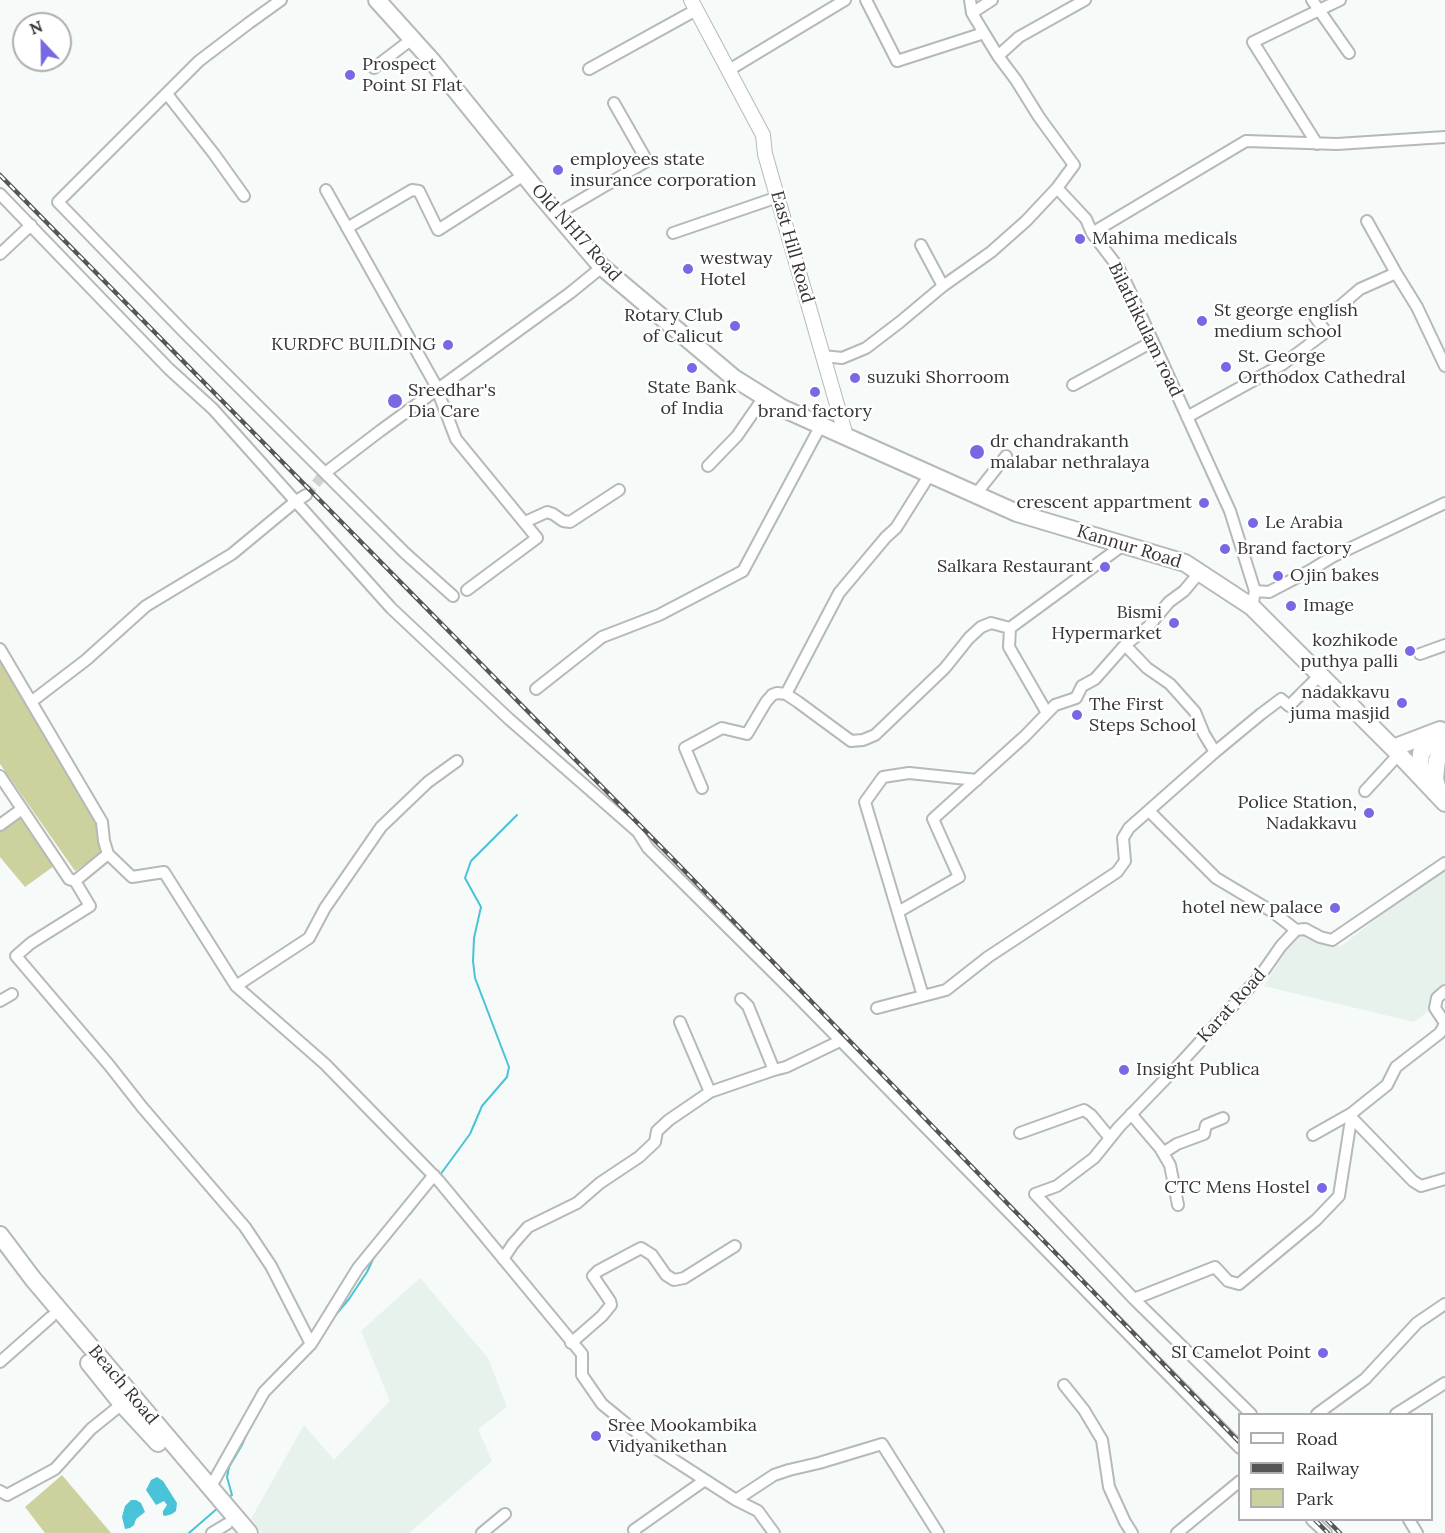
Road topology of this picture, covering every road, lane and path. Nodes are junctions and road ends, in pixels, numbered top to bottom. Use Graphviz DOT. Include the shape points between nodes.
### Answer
graph roads {
  1 [pos="281,0"];
  2 [pos="377,0"];
  3 [pos="845,0"];
  4 [pos="866,0"];
  5 [pos="970,0"];
  6 [pos="992,0"];
  7 [pos="1085,0"];
  8 [pos="1312,0"];
  9 [pos="1340,0"];
  10 [pos="693,5"];
  11 [pos="1319,10"];
  12 [pos="972,13"];
  13 [pos="984,33"];
  14 [pos="412,39"];
  15 [pos="1349,53"];
  16 [pos="998,56"];
  17 [pos="374,68"];
  18 [pos="589,69"];
  19 [pos="729,70"];
  20 [pos="167,94"];
  21 [pos="614,103"];
  22 [pos="1445,137"];
  23 [pos="1317,144"];
  24 [pos="524,174"];
  25 [pos="1057,189"];
  26 [pos="326,190"];
  27 [pos="0,194"];
  28 [pos="243,196"];
  29 [pos="778,197"];
  30 [pos="557,214"];
  31 [pos="1367,221"];
  32 [pos="31,225"];
  33 [pos="347,228"];
  34 [pos="673,233"];
  35 [pos="1092,233"];
  36 [pos="921,244"];
  37 [pos="0,254"];
  38 [pos="602,267"];
  39 [pos="1396,273"];
  40 [pos="943,286"];
  41 [pos="1152,342"];
  42 [pos="823,356"];
  43 [pos="1445,366"];
  44 [pos="1073,384"];
  45 [pos="437,389"];
  46 [pos="764,397"];
  47 [pos="1187,417"];
  48 [pos="821,425"];
  49 [pos="846,436"];
  50 [pos="1006,456"];
  51 [pos="708,466"];
  52 [pos="325,473"];
  53 [pos="930,474"];
  54 [pos="619,490"];
  55 [pos="976,494"];
  56 [pos="306,495"];
  57 [pos="296,501"];
  58 [pos="1445,502"];
  59 [pos="525,522"];
  60 [pos="1123,545"];
  61 [pos="1199,573"];
  62 [pos="467,590"];
  63 [pos="453,596"];
  64 [pos="1254,599"];
  65 [pos="1010,628"];
  66 [pos="1125,645"];
  67 [pos="1445,645"];
  68 [pos="0,649"];
  69 [pos="1420,654"];
  70 [pos="1320,675"];
  71 [pos="536,689"];
  72 [pos="786,694"];
  73 [pos="31,702"];
  74 [pos="1047,713"];
  75 [pos="1445,729"];
  76 [pos="1445,746"];
  77 [pos="1396,751"];
  78 [pos="1215,752"];
  79 [pos="457,761"];
  80 [pos="0,776"];
  81 [pos="977,780"];
  82 [pos="702,788"];
  83 [pos="1365,791"];
  84 [pos="1438,796"];
  85 [pos="22,809"];
  86 [pos="1149,811"];
  87 [pos="0,825"];
  88 [pos="108,854"];
  89 [pos="1445,863"];
  90 [pos="75,881"];
  91 [pos="897,912"];
  92 [pos="1296,930"];
  93 [pos="236,986"];
  94 [pos="1445,991"];
  95 [pos="12,994"];
  96 [pos="923,996"];
  97 [pos="741,999"];
  98 [pos="0,1001"];
  99 [pos="877,1008"];
  100 [pos="680,1022"];
  101 [pos="1445,1024"];
  102 [pos="840,1041"];
  103 [pos="774,1070"];
  104 [pos="710,1092"];
  105 [pos="1131,1114"];
  106 [pos="1351,1115"];
  107 [pos="1223,1118"];
  108 [pos="1020,1133"];
  109 [pos="1313,1136"];
  110 [pos="1110,1138"];
  111 [pos="1163,1153"];
  112 [pos="434,1175"];
  113 [pos="1445,1179"];
  114 [pos="1178,1205"];
  115 [pos="0,1235"];
  116 [pos="735,1246"];
  117 [pos="0,1252"];
  118 [pos="503,1258"];
  119 [pos="1134,1299"];
  120 [pos="1443,1310"];
  121 [pos="51,1317"];
  122 [pos="572,1343"];
  123 [pos="311,1344"];
  124 [pos="0,1362"];
  125 [pos="1445,1383"];
  126 [pos="1064,1385"];
  127 [pos="122,1404"];
  128 [pos="1250,1413"];
  129 [pos="1318,1413"];
  130 [pos="1398,1413"];
  131 [pos="1238,1447"];
  132 [pos="705,1480"];
  133 [pos="1238,1482"];
  134 [pos="0,1491"];
  135 [pos="210,1492"];
  136 [pos="736,1500"];
  137 [pos="505,1515"];
  138 [pos="1313,1521"];
  139 [pos="229,1522"];
  140 [pos="212,1533"];
  141 [pos="249,1533"];
  142 [pos="482,1533"];
  143 [pos="635,1533"];
  144 [pos="774,1533"];
  145 [pos="938,1533"];
  146 [pos="1132,1533"];
  147 [pos="1177,1533"];
  148 [pos="1326,1533"];
  1 -- 20 [label="street" via="199,61"];
  2 -- 14 [label="main road, Old NH17 Road"];
  3 -- 19 [label="street"];
  4 -- 13 [label="street" via="897,61"];
  5 -- 12 [label="street"];
  6 -- 12 [label="street"];
  7 -- 16 [label="street" via="1019,38"];
  8 -- 11 [label="street"];
  9 -- 11 [label="street"];
  10 -- 18 [label="street"];
  10 -- 19 [label="street, East Hill Road"];
  11 -- 15 [label="street"];
  11 -- 23 [label="street" via="1253,42"];
  12 -- 13 [label="street"];
  13 -- 16 [label="street"];
  14 -- 17 [label="street"];
  14 -- 24 [label="main road, Old NH17 Road"];
  16 -- 25 [label="street" via="1074,165"];
  19 -- 29 [label="street, East Hill Road" via="763,135"];
  20 -- 28 [label="street"];
  20 -- 52 [label="street" via="58,202"];
  21 -- 30 [label="street" via="647,161"];
  22 -- 23 [label="street"];
  23 -- 35 [label="street" via="1246,141"];
  24 -- 30 [label="main road, Old NH17 Road"];
  24 -- 33 [label="street" via="438,230 419,192 412,190"];
  25 -- 35 [label="street, Bilathikulam road" via="1086,219"];
  25 -- 40 [label="street" via="991,252"];
  26 -- 33 [label="street"];
  27 -- 32 [label="street"];
  29 -- 34 [label="street"];
  29 -- 42 [label="street, East Hill Road"];
  30 -- 38 [label="main road, Old NH17 Road"];
  31 -- 39 [label="street"];
  32 -- 37 [label="street"];
  32 -- 57 [label="street" via="169,369 213,409"];
  33 -- 45 [label="street"];
  35 -- 41 [label="street, Bilathikulam road" via="1118,267"];
  36 -- 40 [label="street"];
  38 -- 45 [label="street"];
  38 -- 46 [label="main road, Old NH17 Road" via="734,378"];
  39 -- 43 [label="street"];
  39 -- 47 [label="street" via="1360,289 1339,307 1315,317 1326,332 1282,364"];
  40 -- 42 [label="street" via="866,348 842,358"];
  41 -- 44 [label="street"];
  41 -- 47 [label="street, Bilathikulam road"];
  42 -- 49 [label="street, East Hill Road"];
  45 -- 52 [label="street"];
  45 -- 59 [label="street" via="456,439"];
  46 -- 48 [label="main road, Old NH17 Road"];
  46 -- 51 [label="street" via="737,436"];
  47 -- 64 [label="street, Bilathikulam road" via="1230,511"];
  48 -- 49 [label="main road, Old NH17 Road"];
  48 -- 71 [label="street" via="743,571 658,615 602,637"];
  49 -- 53 [label="main road, Kannur Road"];
  50 -- 55 [label="street"];
  52 -- 63 [label="street"];
  53 -- 55 [label="main road, Kannur Road"];
  53 -- 72 [label="street" via="896,528 839,593"];
  54 -- 59 [label="street" via="570,522 547,512"];
  55 -- 60 [label="main road, Kannur Road" via="1017,513"];
  56 -- 57 [label="street"];
  57 -- 73 [label="street" via="232,554 146,606 86,660"];
  57 -- 102 [label="street" via="391,608 509,720 638,832 648,848"];
  58 -- 64 [label="street"];
  59 -- 62 [label="street" via="537,538"];
  60 -- 61 [label="main road, Kannur Road" via="1185,563"];
  60 -- 65 [label="street"];
  61 -- 64 [label="main road, Kannur Road"];
  61 -- 66 [label="street" via="1148,627"];
  64 -- 70 [label="main road, Kannur Road"];
  65 -- 72 [label="street" via="990,623 981,627 945,668 875,735 863,740 851,741"];
  65 -- 74 [label="street" via="1009,647"];
  66 -- 74 [label="street" via="1095,679 1082,686 1076,698 1055,705"];
  66 -- 78 [label="street" via="1195,712"];
  67 -- 69 [label="street"];
  68 -- 73 [label="street"];
  70 -- 77 [label="main road, Kannur Road"];
  70 -- 78 [label="street" via="1289,706 1281,699"];
  72 -- 82 [label="street" via="772,695 747,734 722,728 685,748"];
  73 -- 88 [label="street" via="102,822"];
  74 -- 81 [label="street"];
  75 -- 77 [label="main road"];
  75 -- 84 [label="main road" via="1422,753 1420,765"];
  76 -- 84 [label="main road" via="1437,760"];
  77 -- 83 [label="street"];
  77 -- 84 [label="main road, Kannur Road"];
  78 -- 86 [label="street"];
  79 -- 93 [label="street" via="428,782 381,827 309,938"];
  80 -- 85 [label="street"];
  81 -- 91 [label="street" via="933,819 959,877"];
  81 -- 91 [label="street" via="909,773 883,777 865,802"];
  85 -- 87 [label="street"];
  85 -- 90 [label="street" via="69,879"];
  86 -- 92 [label="street" via="1216,878"];
  86 -- 96 [label="street" via="1123,838 1125,861 1117,872 988,957 946,990"];
  88 -- 90 [label="street"];
  88 -- 93 [label="street" via="132,877 164,872"];
  89 -- 92 [label="street" via="1332,940 1305,929"];
  90 -- 123 [label="street" via="90,906 16,956 245,1227 271,1266"];
  91 -- 96 [label="street"];
  92 -- 105 [label="street, Karat Road" via="1253,984"];
  93 -- 112 [label="street" via="325,1064"];
  94 -- 101 [label="street" via="1437,998 1435,1008"];
  95 -- 98 [label="street"];
  96 -- 99 [label="street"];
  97 -- 103 [label="street" via="748,1006"];
  100 -- 104 [label="street"];
  101 -- 106 [label="street" via="1440,1033 1396,1067 1387,1085"];
  102 -- 103 [label="street"];
  102 -- 131 [label="street"];
  103 -- 104 [label="street"];
  104 -- 118 [label="street" via="669,1120 639,1157 577,1203 528,1227"];
  105 -- 110 [label="street, Karat Road"];
  105 -- 111 [label="street"];
  106 -- 109 [label="street"];
  106 -- 113 [label="street" via="1413,1181 1421,1186"];
  106 -- 119 [label="street" via="1339,1196 1316,1221 1239,1284 1228,1281 1215,1267"];
  107 -- 111 [label="street" via="1206,1125 1204,1134"];
  108 -- 110 [label="street" via="1084,1110"];
  110 -- 119 [label="street, Karat Road" via="1094,1158 1057,1186 1035,1194"];
  111 -- 114 [label="street" via="1170,1165"];
  112 -- 118 [label="street"];
  112 -- 123 [label="street" via="358,1268"];
  115 -- 135 [label="main road, Beach Road"];
  116 -- 122 [label="street" via="684,1278 674,1280 641,1248 598,1271 593,1276 611,1305"];
  117 -- 121 [label="main road"];
  118 -- 122 [label="street"];
  119 -- 128 [label="street"];
  120 -- 129 [label="street" via="1417,1323 1365,1379"];
  121 -- 124 [label="street"];
  121 -- 127 [label="main road"];
  122 -- 132 [label="street" via="582,1354 582,1375 602,1404 657,1449"];
  123 -- 135 [label="street" via="264,1392"];
  125 -- 130 [label="street"];
  126 -- 146 [label="street" via="1102,1440 1109,1487"];
  127 -- 134 [label="street" via="91,1429 55,1469 7,1495"];
  127 -- 135 [label="main road"];
  132 -- 136 [label="street"];
  132 -- 143 [label="street"];
  133 -- 147 [label="street"];
  135 -- 139 [label="main road"];
  136 -- 144 [label="street" via="758,1511"];
  136 -- 145 [label="street" via="774,1475 882,1444"];
  137 -- 142 [label="street"];
  138 -- 148 [label="street"];
  139 -- 140 [label="street"];
  139 -- 141 [label="main road"];
}
